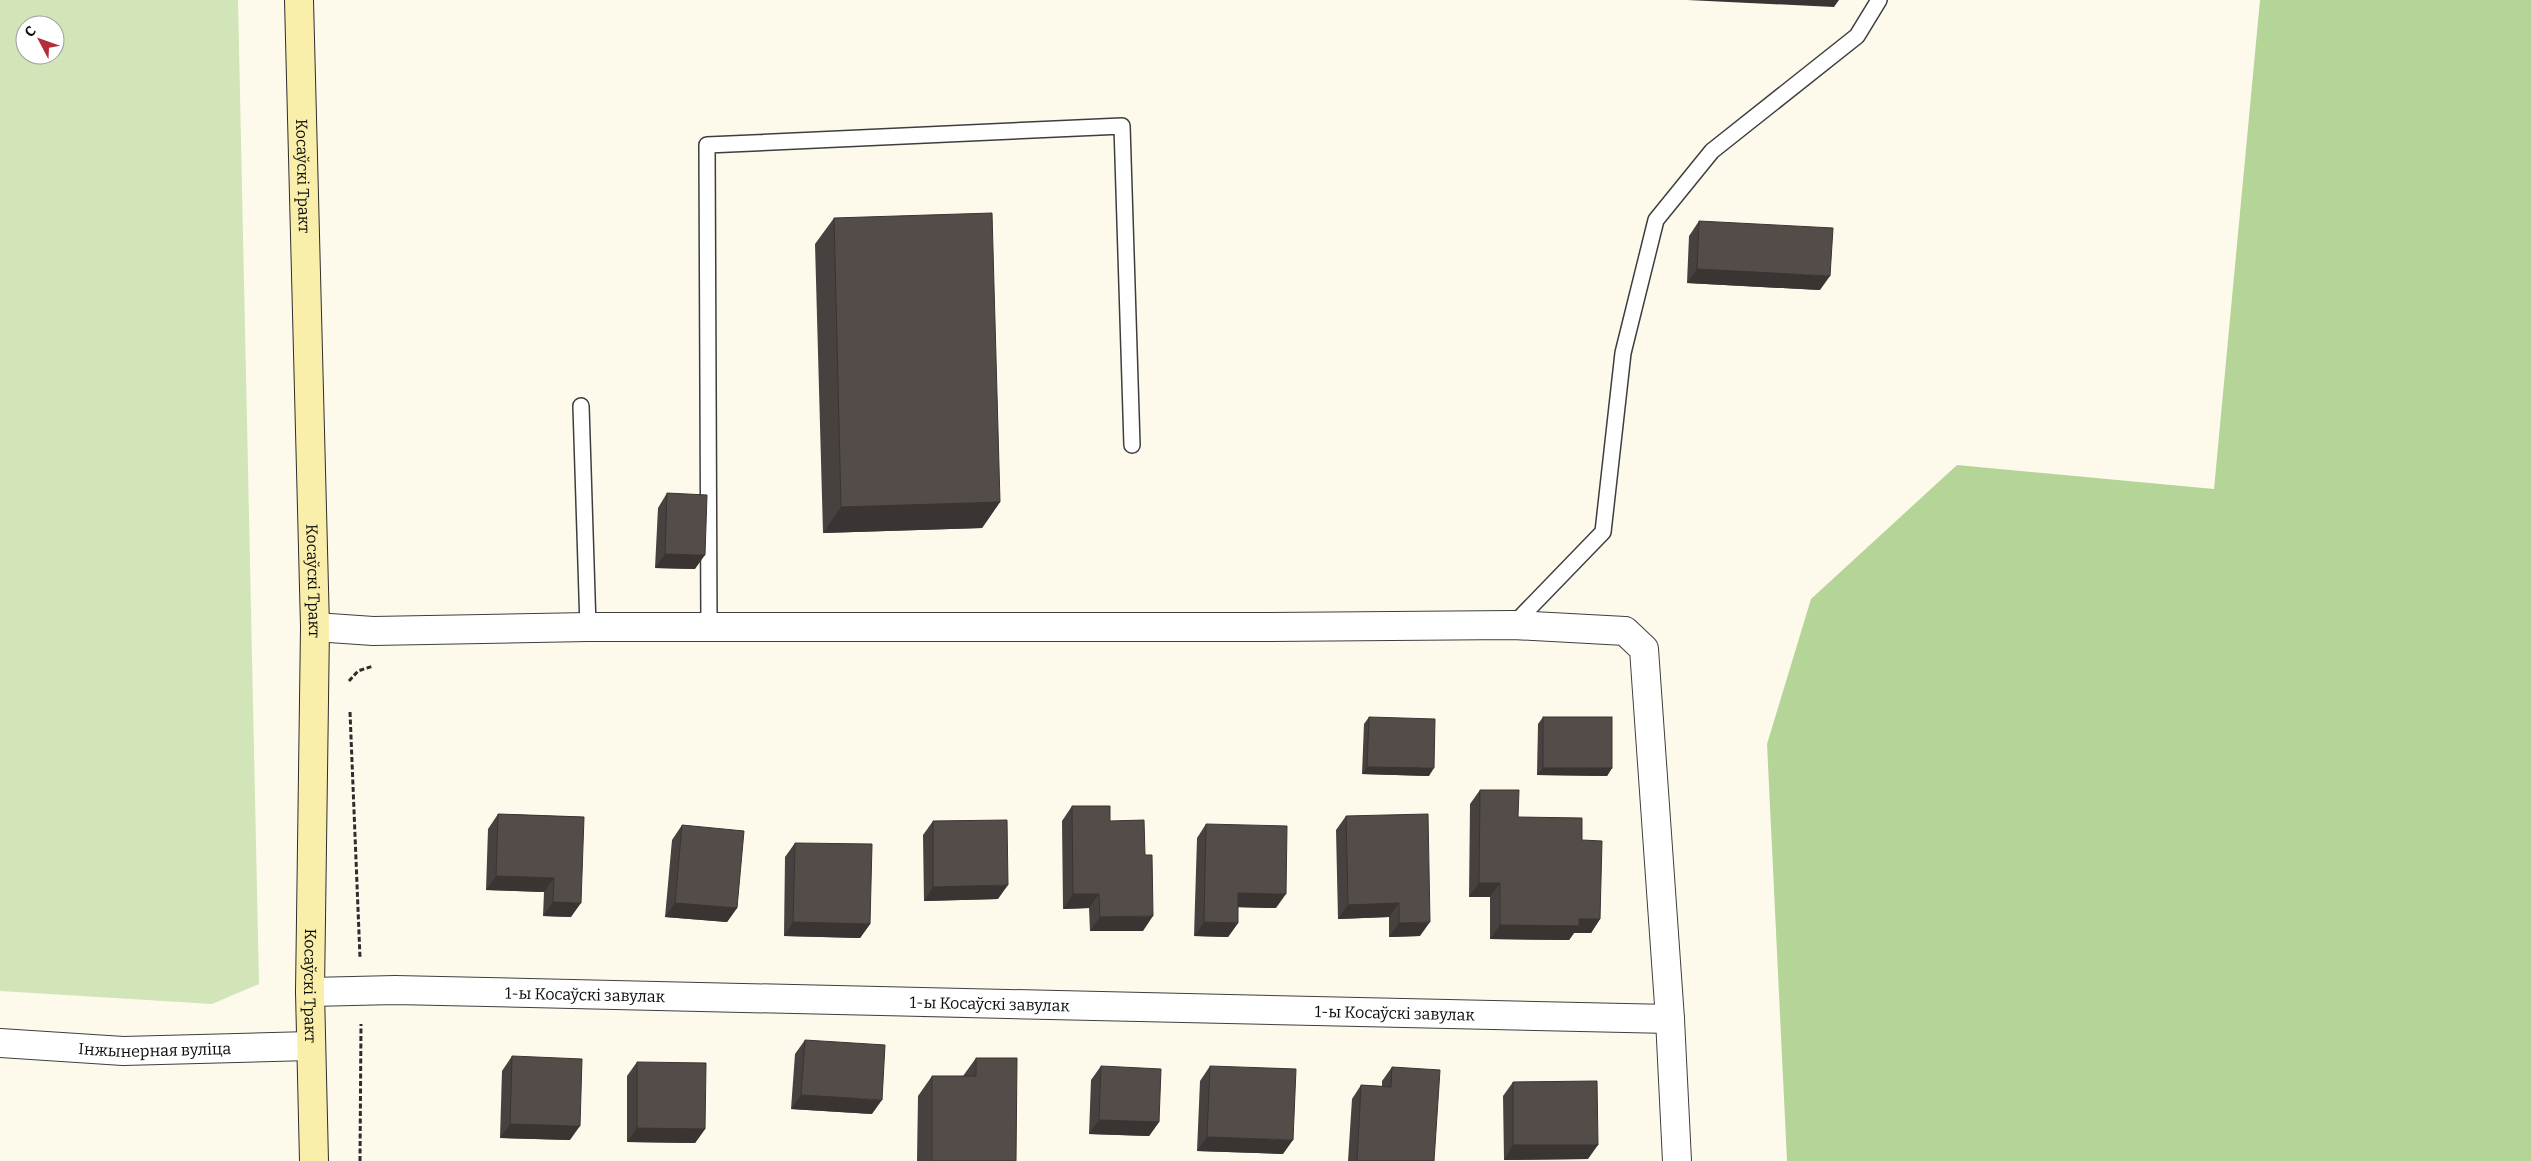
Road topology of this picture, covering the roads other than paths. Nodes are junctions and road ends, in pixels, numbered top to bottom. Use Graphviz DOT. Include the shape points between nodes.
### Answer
graph roads {
  1 [pos="299,0"];
  2 [pos="1879,0"];
  3 [pos="581,406"];
  4 [pos="1132,445"];
  5 [pos="1512,625"];
  6 [pos="709,627"];
  7 [pos="314,628"];
  8 [pos="588,628"];
  9 [pos="310,992"];
  10 [pos="1670,1020"];
  11 [pos="0,1043"];
  12 [pos="310,1046"];
  13 [pos="314,1161"];
  14 [pos="1677,1161"];
  1 -- 7 [label="main road, Косаўскі Тракт"];
  2 -- 5 [label="lane" via="1857,36 1712,151 1656,220 1623,353 1603,532"];
  3 -- 8 [label="lane"];
  4 -- 6 [label="lane" via="1122,126 707,145"];
  5 -- 6 [label="street"];
  5 -- 10 [label="street" via="1624,630 1644,649"];
  6 -- 8 [label="street"];
  7 -- 8 [label="street" via="373,632"];
  7 -- 9 [label="main road, Косаўскі Тракт"];
  9 -- 10 [label="street, 1-ы Косаўскі завулак" via="395,990"];
  9 -- 12 [label="main road, Косаўскі Тракт"];
  10 -- 14 [label="street"];
  11 -- 12 [label="street, Інжынерная вуліца" via="123,1051"];
  12 -- 13 [label="main road, Косаўскі Тракт"];
}
